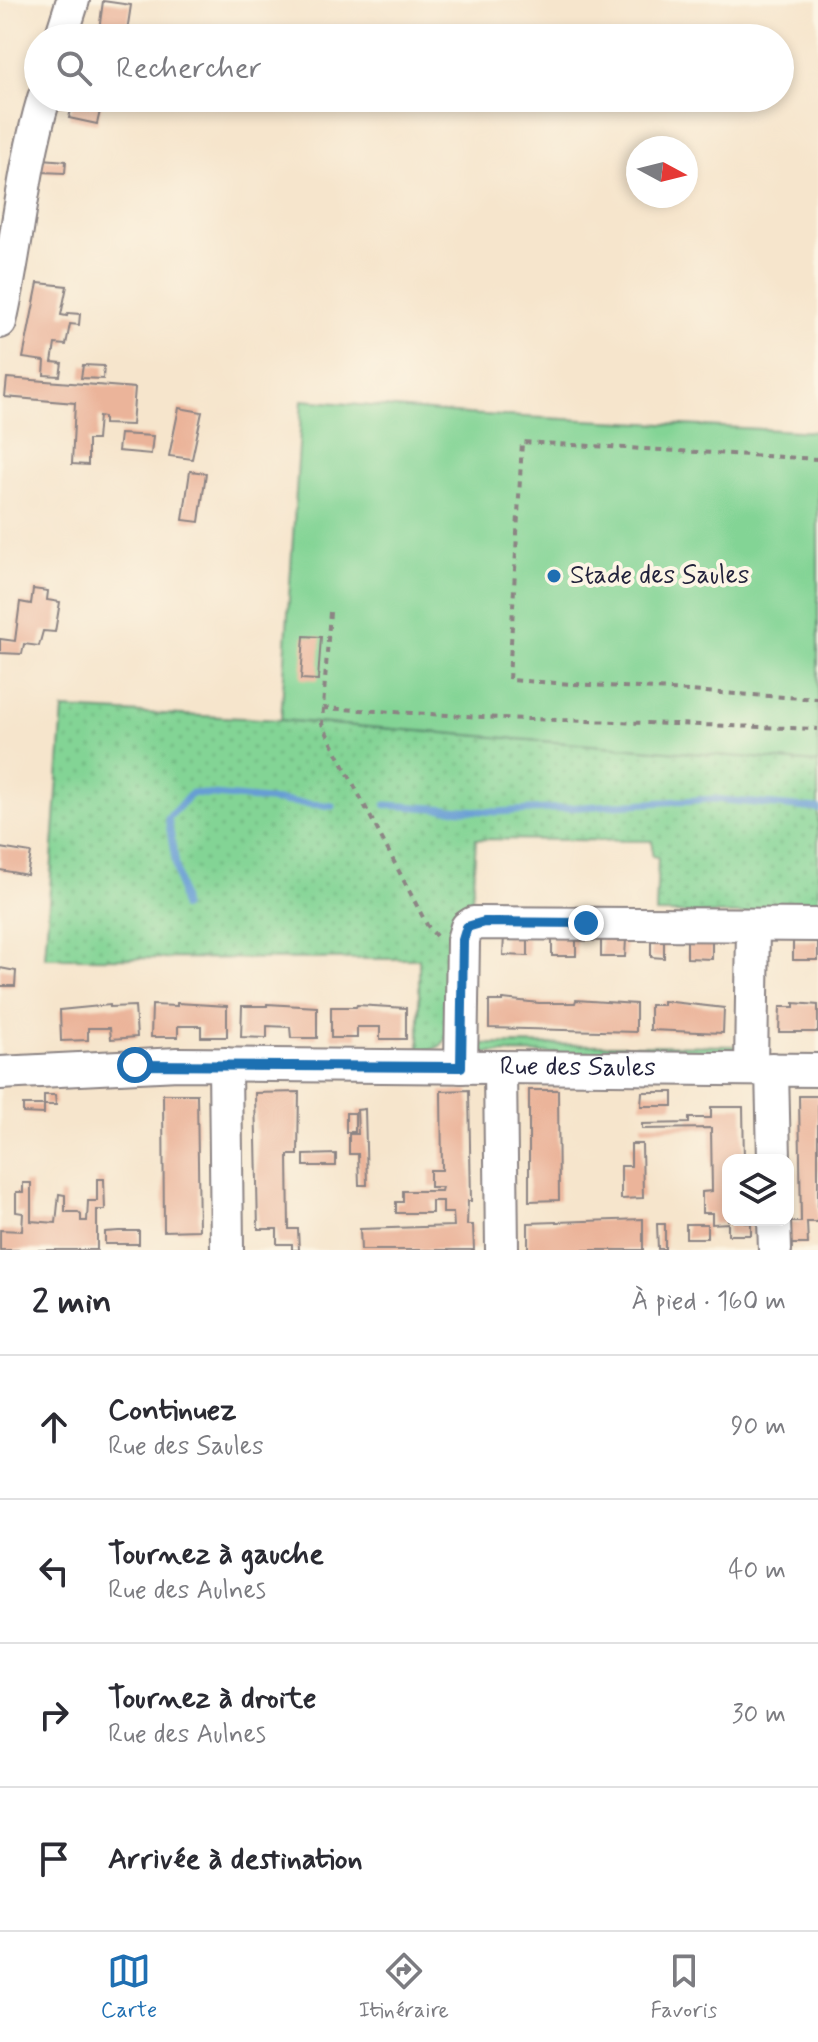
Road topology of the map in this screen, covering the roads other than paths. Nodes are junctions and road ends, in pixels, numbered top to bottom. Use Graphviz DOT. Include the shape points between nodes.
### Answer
graph roads {
  1 [pos="73,0"];
  2 [pos="65,24"];
  3 [pos="40,112"];
  4 [pos="0,322"];
  5 [pos="753,925"];
  6 [pos="818,925"];
  7 [pos="225,1064"];
  8 [pos="461,1067"];
  9 [pos="500,1067"];
  10 [pos="762,1069"];
  11 [pos="818,1070"];
  12 [pos="0,1073"];
  13 [pos="773,1154"];
  14 [pos="774,1226"];
  15 [pos="227,1250"];
  16 [pos="502,1250"];
  17 [pos="775,1250"];
  1 -- 2 [label="street"];
  3 -- 4 [label="street" via="27,158"];
  5 -- 6 [label="street"];
  5 -- 8 [label="street" via="479,922 467,927"];
  5 -- 10 [label="street"];
  7 -- 8 [label="street, Rue des Saules"];
  7 -- 12 [label="street, Rue des Saules"];
  7 -- 15 [label="street"];
  8 -- 9 [label="street, Rue des Saules"];
  9 -- 10 [label="street, Rue des Saules"];
  9 -- 16 [label="street"];
  10 -- 11 [label="street, Rue des Saules"];
  10 -- 13 [label="street"];
  14 -- 17 [label="street"];
}
